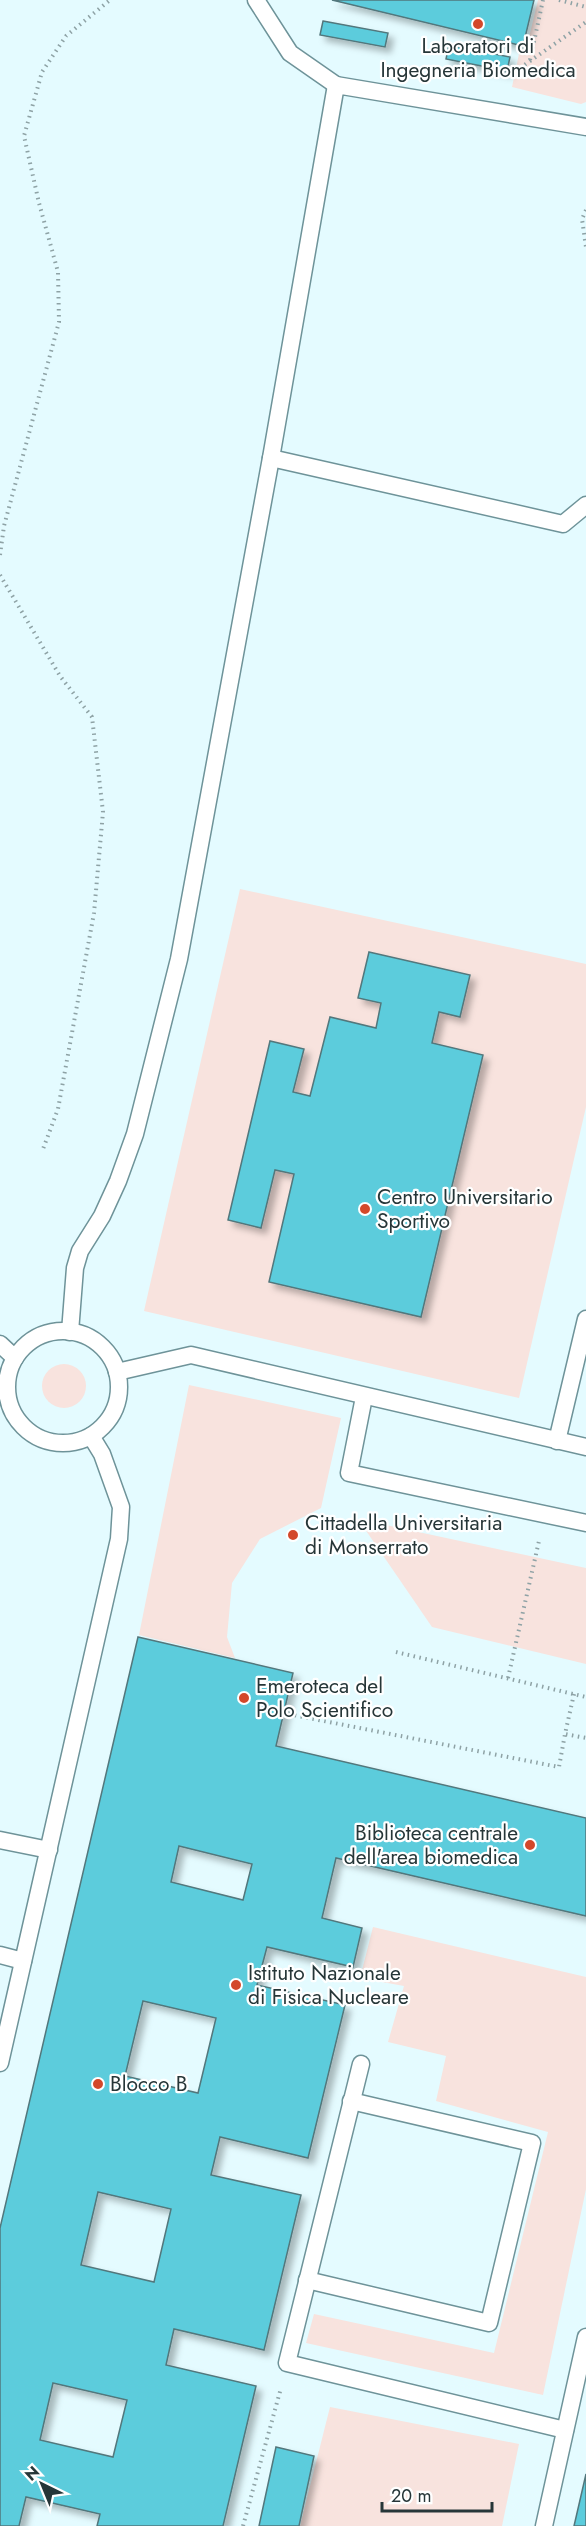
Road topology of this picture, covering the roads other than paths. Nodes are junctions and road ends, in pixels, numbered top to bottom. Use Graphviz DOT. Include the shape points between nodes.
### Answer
graph roads {
  1 [pos="256,0"];
  2 [pos="336,85"];
  3 [pos="586,127"];
  4 [pos="271,458"];
  5 [pos="586,505"];
  6 [pos="586,1319"];
  7 [pos="70,1332"];
  8 [pos="0,1344"];
  9 [pos="15,1358"];
  10 [pos="117,1372"];
  11 [pos="364,1397"];
  12 [pos="90,1436"];
  13 [pos="557,1441"];
  14 [pos="586,1448"];
  15 [pos="586,1523"];
  16 [pos="0,1840"];
  17 [pos="48,1850"];
  18 [pos="0,1956"];
  19 [pos="23,1961"];
  20 [pos="0,2062"];
  21 [pos="361,2064"];
  22 [pos="351,2101"];
  23 [pos="308,2280"];
  24 [pos="586,2337"];
  25 [pos="565,2430"];
  26 [pos="544,2526"];
  1 -- 2 [label="lane" via="290,53"];
  2 -- 3 [label="lane"];
  2 -- 4 [label="lane"];
  4 -- 5 [label="lane" via="563,524"];
  4 -- 7 [label="lane" via="179,959 135,1134 118,1181 80,1251 75,1268"];
  6 -- 13 [label="lane"];
  7 -- 9 [label="lane" via="43,1334 27,1343"];
  7 -- 10 [label="lane" via="96,1341"];
  8 -- 9 [label="lane"];
  9 -- 12 [label="lane" via="6,1393 22,1427 37,1438 55,1443"];
  10 -- 11 [label="lane" via="191,1355"];
  10 -- 12 [label="lane" via="115,1408 105,1424"];
  11 -- 13 [label="lane"];
  11 -- 15 [label="lane" via="349,1473"];
  12 -- 17 [label="lane" via="102,1454 121,1508 121,1521"];
  13 -- 14 [label="lane"];
  16 -- 17 [label="lane"];
  17 -- 19 [label="lane"];
  18 -- 19 [label="lane"];
  19 -- 20 [label="lane"];
  21 -- 22 [label="lane"];
  22 -- 23 [label="lane"];
  22 -- 23 [label="lane" via="532,2143 489,2323"];
  23 -- 25 [label="lane" via="287,2363"];
  24 -- 25 [label="lane"];
  25 -- 26 [label="lane"];
}
